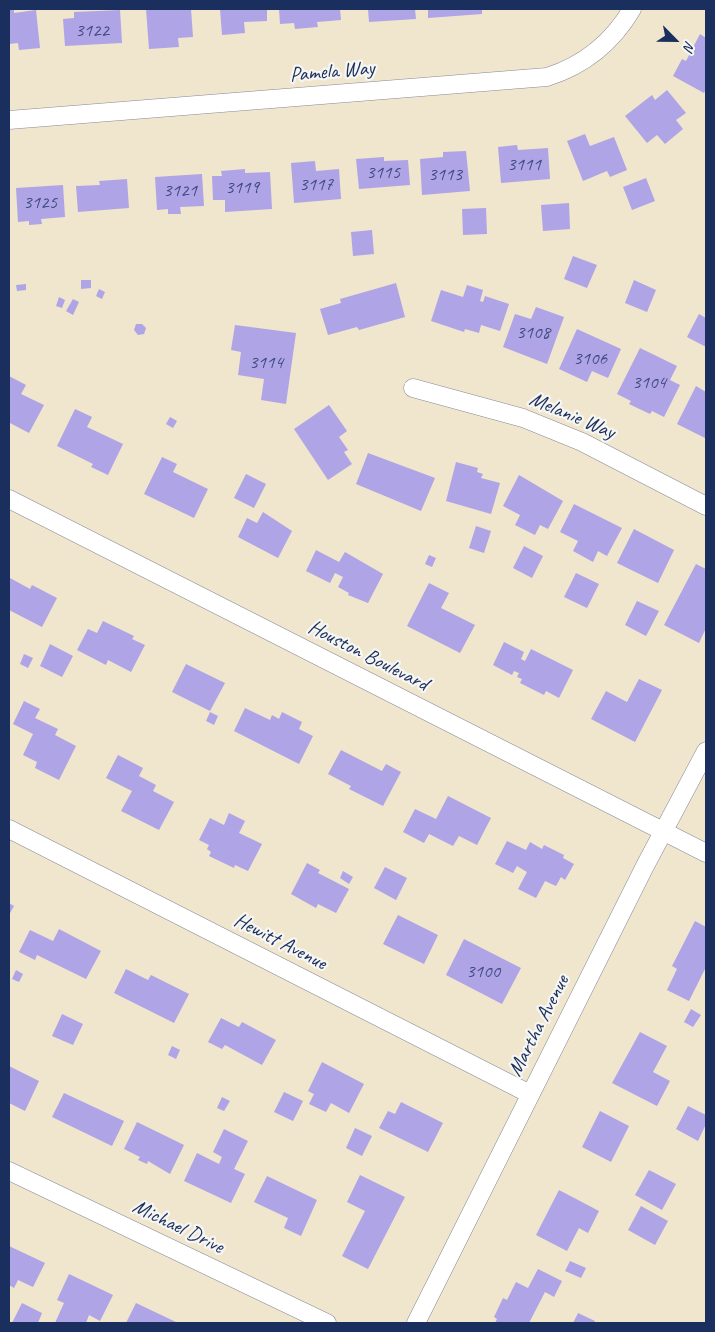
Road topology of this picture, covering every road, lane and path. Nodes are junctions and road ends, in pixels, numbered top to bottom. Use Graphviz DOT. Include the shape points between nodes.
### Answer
graph roads {
  1 [pos="632,9"];
  2 [pos="9,120"];
  3 [pos="413,388"];
  4 [pos="9,498"];
  5 [pos="706,506"];
  6 [pos="706,751"];
  7 [pos="9,829"];
  8 [pos="664,832"];
  9 [pos="706,853"];
  10 [pos="530,1094"];
  11 [pos="9,1172"];
  12 [pos="327,1323"];
  13 [pos="416,1323"];
  1 -- 2 [label="street, Pamela Way" via="611,39 595,54 580,64 547,77"];
  3 -- 5 [label="street, Melanie Way" via="523,418 582,442"];
  4 -- 8 [label="street, Houston Boulevard"];
  6 -- 8 [label="street, Martha Avenue"];
  7 -- 10 [label="street, Hewitt Avenue"];
  8 -- 9 [label="street, Houston Boulevard"];
  8 -- 10 [label="street, Martha Avenue"];
  10 -- 13 [label="street, Martha Avenue"];
  11 -- 12 [label="street, Michael Drive"];
}
